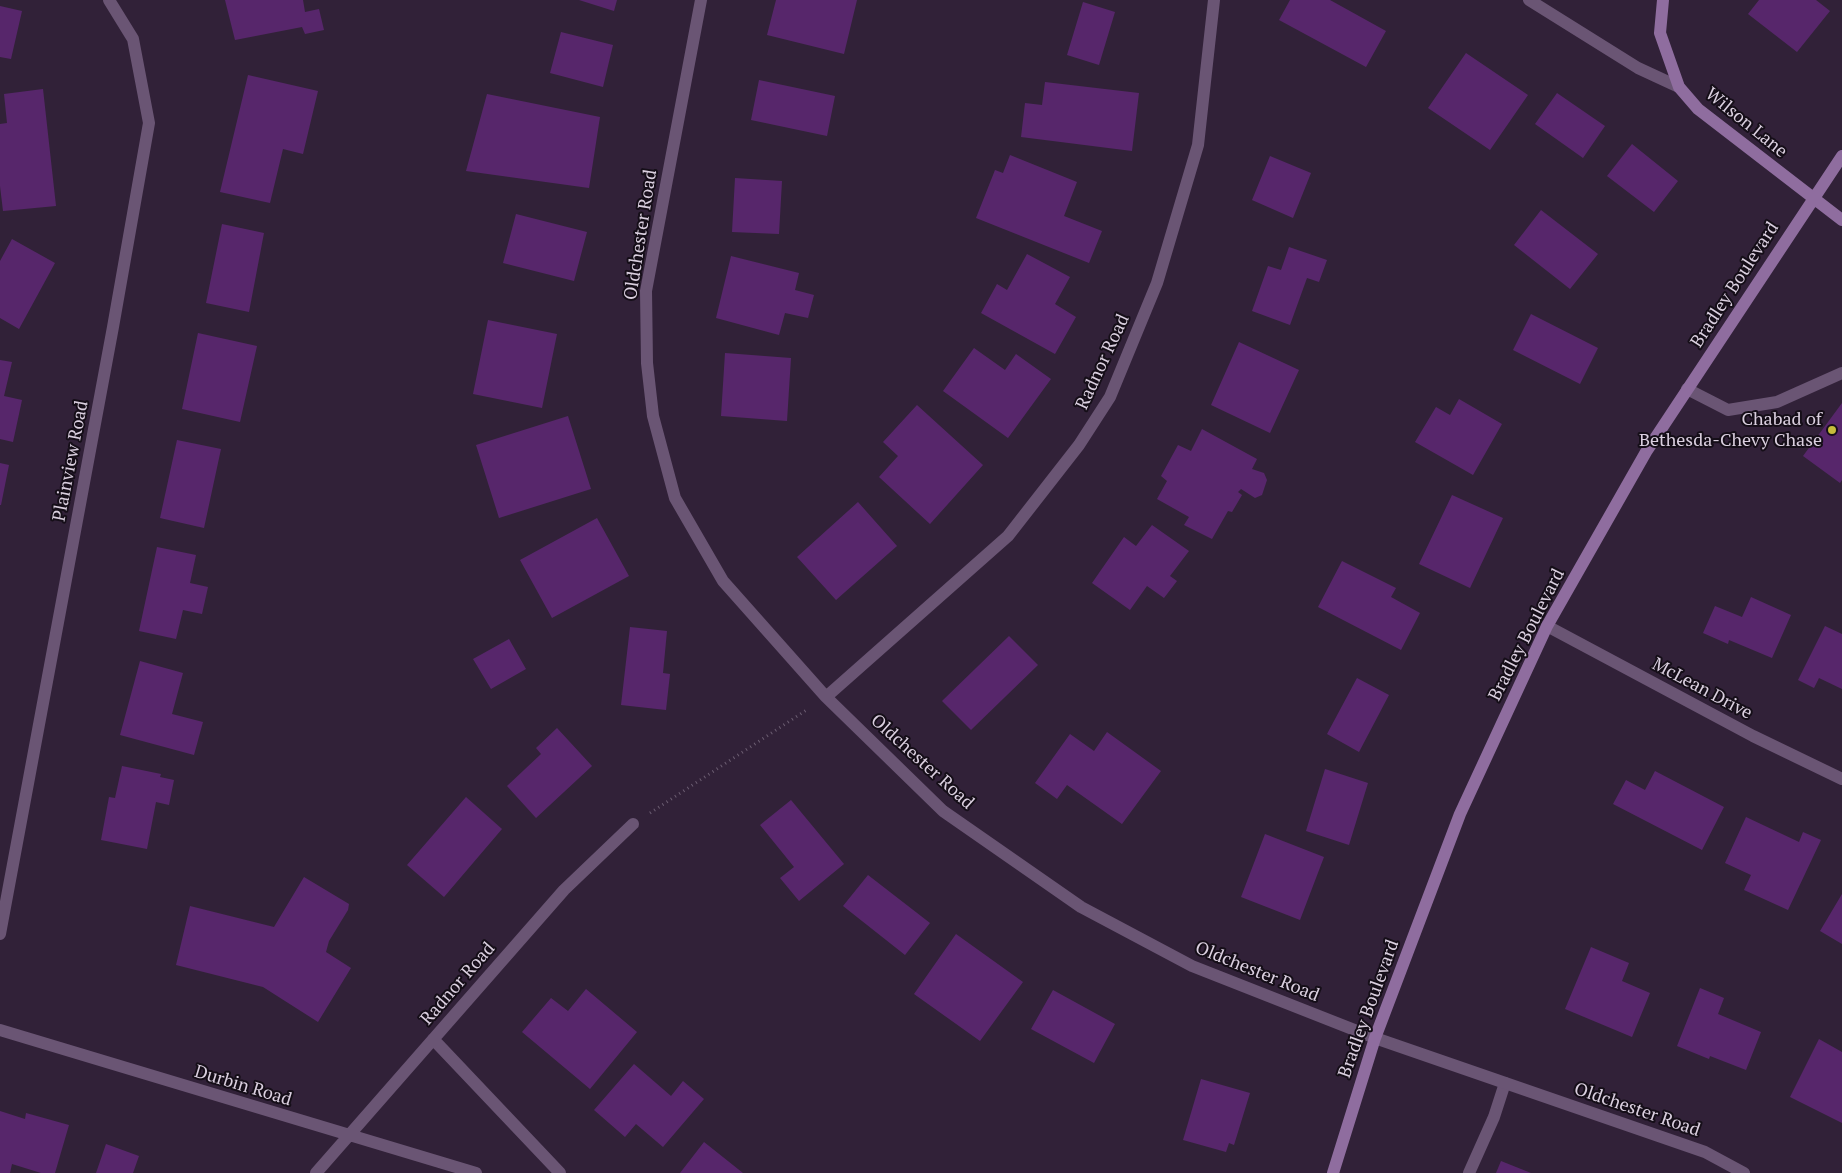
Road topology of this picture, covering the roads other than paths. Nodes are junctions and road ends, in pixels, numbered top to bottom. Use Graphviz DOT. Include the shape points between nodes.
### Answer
graph roads {
  1 [pos="109,0"];
  2 [pos="701,0"];
  3 [pos="1214,0"];
  4 [pos="1529,0"];
  5 [pos="1663,0"];
  6 [pos="1679,87"];
  7 [pos="1842,156"];
  8 [pos="1813,198"];
  9 [pos="1842,220"];
  10 [pos="1842,373"];
  11 [pos="1687,389"];
  12 [pos="1548,626"];
  13 [pos="826,697"];
  14 [pos="1842,779"];
  15 [pos="633,824"];
  16 [pos="0,934"];
  17 [pos="0,1030"];
  18 [pos="1375,1038"];
  19 [pos="433,1039"];
  20 [pos="1505,1083"];
  21 [pos="349,1136"];
  22 [pos="316,1173"];
  23 [pos="476,1173"];
  24 [pos="560,1173"];
  25 [pos="1333,1173"];
  26 [pos="1470,1173"];
  27 [pos="1744,1173"];
  1 -- 16 [label="street, Plainview Road" via="134,38 149,123"];
  2 -- 13 [label="street, Oldchester Road" via="646,291 647,363 653,416 675,498 723,581"];
  3 -- 13 [label="street, Radnor Road" via="1198,145 1157,283 1110,397 1079,445 1008,536"];
  4 -- 6 [label="street" via="1638,68"];
  5 -- 6 [label="main road, Wilson Lane" via="1660,33"];
  6 -- 8 [label="main road, Wilson Lane" via="1698,109"];
  7 -- 8 [label="main road, Bradley Boulevard"];
  8 -- 9 [label="main road, Wilson Lane"];
  8 -- 11 [label="main road, Bradley Boulevard"];
  10 -- 11 [label="street" via="1777,402 1728,410"];
  11 -- 12 [label="main road, Bradley Boulevard" via="1646,452"];
  12 -- 14 [label="street, McLean Drive" via="1753,736"];
  12 -- 18 [label="main road, Bradley Boulevard" via="1460,814"];
  13 -- 18 [label="street, Oldchester Road" via="943,810 1081,906 1192,966"];
  15 -- 19 [label="street, Radnor Road" via="564,890"];
  17 -- 21 [label="street, Durbin Road"];
  18 -- 20 [label="street, Oldchester Road"];
  18 -- 25 [label="main road, Bradley Boulevard"];
  19 -- 21 [label="street, Radnor Road"];
  19 -- 24 [label="street"];
  20 -- 26 [label="street"];
  20 -- 27 [label="street, Oldchester Road" via="1705,1152"];
  21 -- 22 [label="street, Radnor Road"];
  21 -- 23 [label="street, Durbin Road"];
}
